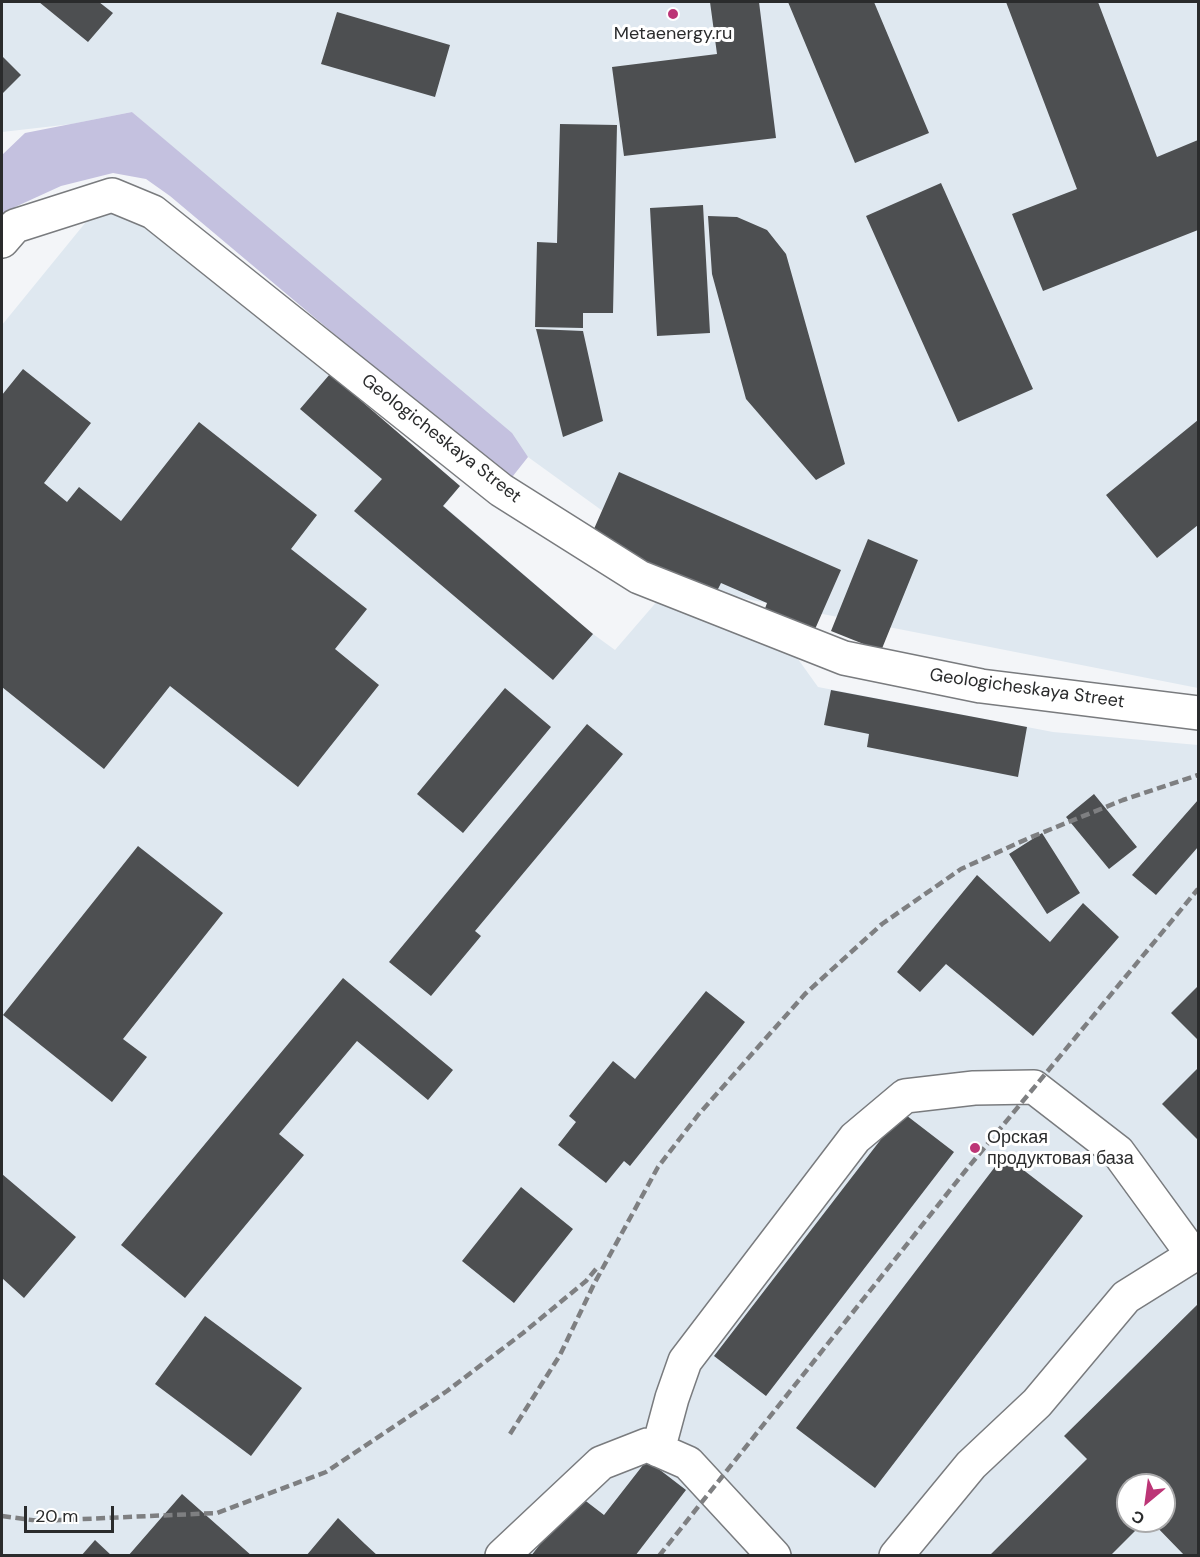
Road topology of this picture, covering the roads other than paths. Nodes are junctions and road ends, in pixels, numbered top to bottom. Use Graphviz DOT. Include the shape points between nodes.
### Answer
graph roads {
  1 [pos="2,241"];
  2 [pos="1198,712"];
  3 [pos="1196,1254"];
  4 [pos="657,1450"];
  5 [pos="502,1556"];
  6 [pos="774,1556"];
  7 [pos="896,1556"];
  1 -- 2 [label="street, Geologicheskaya Street" via="15,226 112,195 153,212 501,490 639,577 843,657 981,686"];
  3 -- 4 [label="street" via="1118,1152 1034,1088 974,1088 904,1096 855,1138 685,1361"];
  3 -- 7 [label="street" via="1126,1297 1038,1403 971,1465"];
  4 -- 5 [label="street" via="647,1445 602,1463"];
  4 -- 6 [label="street" via="688,1463"];
}
